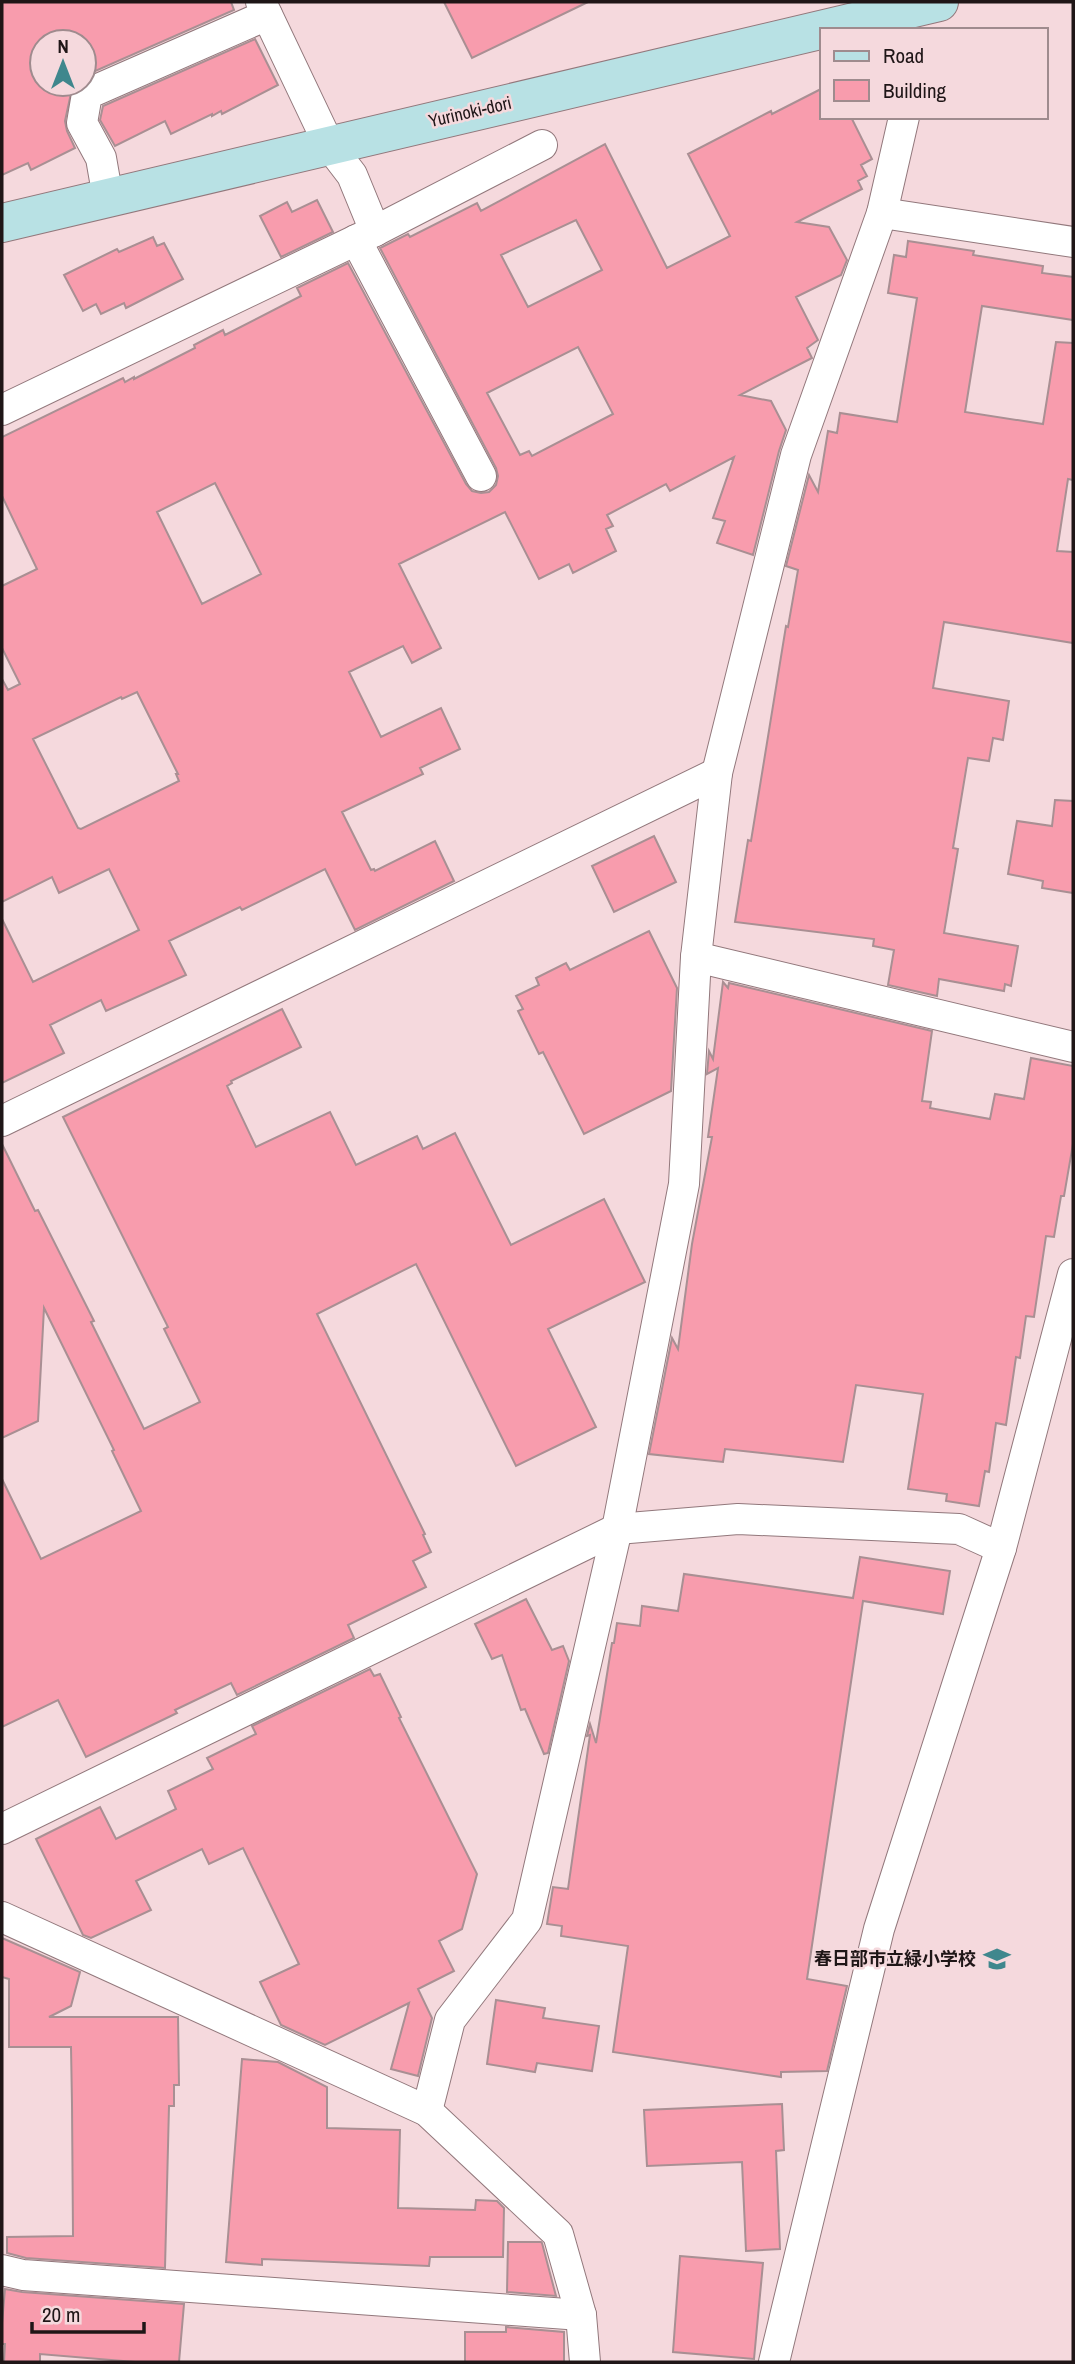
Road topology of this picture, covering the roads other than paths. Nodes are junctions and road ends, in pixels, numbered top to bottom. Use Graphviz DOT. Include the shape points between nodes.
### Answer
graph roads {
  1 [pos="264,8"];
  2 [pos="930,9"];
  3 [pos="846,28"];
  4 [pos="820,34"];
  5 [pos="904,119"];
  6 [pos="329,145"];
  7 [pos="542,145"];
  8 [pos="108,198"];
  9 [pos="882,213"];
  10 [pos="2,223"];
  11 [pos="366,235"];
  12 [pos="1073,242"];
  13 [pos="2,410"];
  14 [pos="481,476"];
  15 [pos="717,773"];
  16 [pos="696,957"];
  17 [pos="1073,1047"];
  18 [pos="2,1121"];
  19 [pos="1073,1274"];
  20 [pos="617,1529"];
  21 [pos="1001,1548"];
  22 [pos="2,1829"];
  23 [pos="2,1917"];
  24 [pos="427,2111"];
  25 [pos="2,2270"];
  26 [pos="581,2315"];
  27 [pos="585,2362"];
  28 [pos="774,2362"];
  1 -- 6 [label="street"];
  1 -- 8 [label="street" via="87,94 82,123 101,158"];
  2 -- 3 [label="street, Yurinoki-dori"];
  4 -- 6 [label="street, Yurinoki-dori"];
  5 -- 9 [label="street"];
  6 -- 8 [label="street, Yurinoki-dori"];
  6 -- 11 [label="street" via="352,175"];
  7 -- 11 [label="street"];
  8 -- 10 [label="street, Yurinoki-dori"];
  9 -- 12 [label="street"];
  9 -- 15 [label="street" via="796,455"];
  11 -- 13 [label="street"];
  11 -- 14 [label="street"];
  15 -- 16 [label="street"];
  15 -- 18 [label="street"];
  16 -- 17 [label="street"];
  16 -- 20 [label="street" via="684,1184"];
  19 -- 21 [label="street"];
  20 -- 21 [label="street" via="738,1519 959,1529"];
  20 -- 22 [label="street"];
  20 -- 24 [label="street" via="527,1920 450,2020"];
  21 -- 28 [label="street" via="879,1929"];
  23 -- 24 [label="street"];
  24 -- 26 [label="street" via="558,2234"];
  25 -- 26 [label="street"];
  26 -- 27 [label="street"];
}
